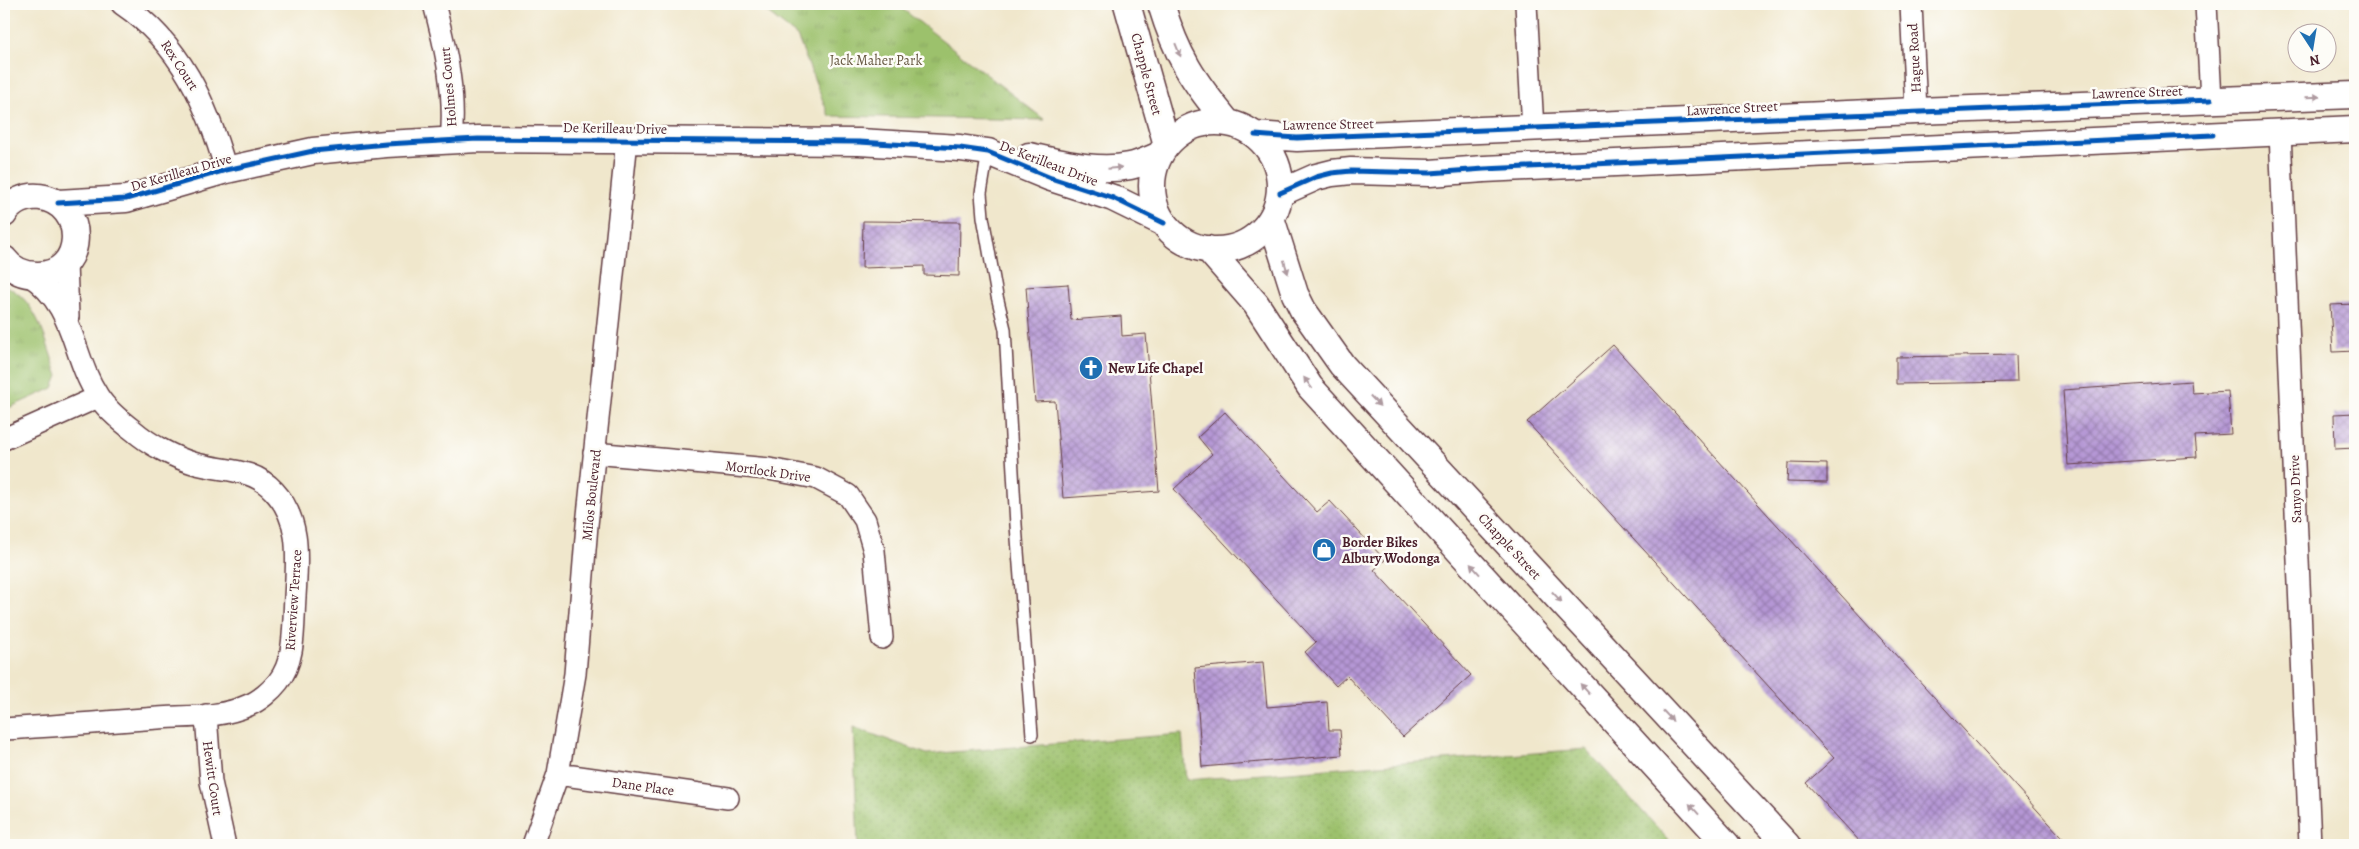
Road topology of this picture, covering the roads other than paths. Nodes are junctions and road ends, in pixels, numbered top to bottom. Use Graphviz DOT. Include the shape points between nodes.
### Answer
graph roads {
  1 [pos="122,4"];
  2 [pos="434,4"];
  3 [pos="1127,4"];
  4 [pos="1161,4"];
  5 [pos="1526,4"];
  6 [pos="1911,4"];
  7 [pos="2206,4"];
  8 [pos="2355,95"];
  9 [pos="2279,98"];
  10 [pos="2212,100"];
  11 [pos="1916,111"];
  12 [pos="1228,123"];
  13 [pos="1533,129"];
  14 [pos="2355,129"];
  15 [pos="2280,132"];
  16 [pos="1255,135"];
  17 [pos="2213,135"];
  18 [pos="627,140"];
  19 [pos="451,141"];
  20 [pos="1163,150"];
  21 [pos="993,154"];
  22 [pos="1536,167"];
  23 [pos="226,170"];
  24 [pos="1280,193"];
  25 [pos="126,199"];
  26 [pos="58,203"];
  27 [pos="4,212"];
  28 [pos="1272,221"];
  29 [pos="1164,222"];
  30 [pos="1208,249"];
  31 [pos="70,255"];
  32 [pos="11,265"];
  33 [pos="68,323"];
  34 [pos="98,397"];
  35 [pos="4,439"];
  36 [pos="594,454"];
  37 [pos="882,638"];
  38 [pos="206,715"];
  39 [pos="4,729"];
  40 [pos="1032,735"];
  41 [pos="558,774"];
  42 [pos="728,798"];
  43 [pos="224,841"];
  44 [pos="534,845"];
  45 [pos="1727,845"];
  46 [pos="1787,845"];
  47 [pos="2310,845"];
  1 -- 23 [label="street, Rex Court" via="162,37 196,86"];
  2 -- 19 [label="street, Holmes Court" via="448,54 453,118"];
  3 -- 20 [label="street, Chapple Street"];
  4 -- 12 [label="street, one-way" via="1185,67"];
  5 -- 13 [label="street"];
  6 -- 11 [label="street, Hague Road"];
  7 -- 10 [label="street"];
  9 -- 8 [label="street, Lawrence Street, one-way"];
  9 -- 10 [label="street, Lawrence Street"];
  9 -- 15 [label="street"];
  10 -- 11 [label="street, Lawrence Street"];
  10 -- 17 [label="street"];
  11 -- 13 [label="street, Lawrence Street"];
  12 -- 16 [label="street"];
  12 -- 20 [label="street" via="1194,126 1179,134"];
  13 -- 16 [label="street, Lawrence Street" via="1297,138"];
  13 -- 22 [label="street"];
  14 -- 15 [label="street"];
  15 -- 17 [label="street"];
  15 -- 47 [label="street, Sanyo Drive"];
  16 -- 24 [label="street" via="1275,161"];
  17 -- 22 [label="street"];
  18 -- 19 [label="street, De Kerilleau Drive"];
  18 -- 21 [label="street, De Kerilleau Drive" via="859,142 943,146"];
  18 -- 36 [label="street, Milos Boulevard"];
  19 -- 23 [label="street, De Kerilleau Drive" via="313,151"];
  21 -- 20 [label="street, De Kerilleau Drive, one-way" via="1024,154 1096,169 1114,169 1132,166"];
  20 -- 29 [label="street" via="1152,184 1157,211"];
  21 -- 29 [label="street, De Kerilleau Drive" via="1113,198"];
  21 -- 40 [label="lane" via="981,193 1005,329"];
  22 -- 24 [label="street" via="1430,173 1351,171 1316,177"];
  23 -- 25 [label="street, De Kerilleau Drive"];
  24 -- 28 [label="street"];
  25 -- 26 [label="street, De Kerilleau Drive"];
  25 -- 31 [label="street, De Kerilleau Drive" via="94,222"];
  26 -- 27 [label="street, De Kerilleau Drive" via="48,198 25,198"];
  26 -- 31 [label="street" via="74,222 76,234"];
  28 -- 30 [label="street" via="1248,241 1229,248"];
  28 -- 46 [label="street, Chapple Street, one-way" via="1299,302 1342,365"];
  29 -- 30 [label="street" via="1176,236 1191,245"];
  45 -- 30 [label="street, one-way" via="1310,386 1256,304"];
  31 -- 32 [label="street" via="49,273"];
  31 -- 33 [label="street, Riverview Terrace"];
  32 -- 33 [label="street, Riverview Terrace" via="52,294"];
  33 -- 34 [label="street, Riverview Terrace"];
  34 -- 35 [label="street"];
  34 -- 38 [label="street, Riverview Terrace" via="135,432 178,457 254,475 272,489 290,515 298,559 292,636 284,673 273,688 249,705"];
  36 -- 37 [label="street, Mortlock Drive" via="769,469 816,478 848,495 865,520 874,551"];
  36 -- 41 [label="street, Milos Boulevard" via="576,674"];
  38 -- 39 [label="street, Riverview Terrace"];
  38 -- 43 [label="street, Hewitt Court" via="211,782"];
  41 -- 42 [label="street, Dane Place"];
  41 -- 44 [label="street, Milos Boulevard"];
}
